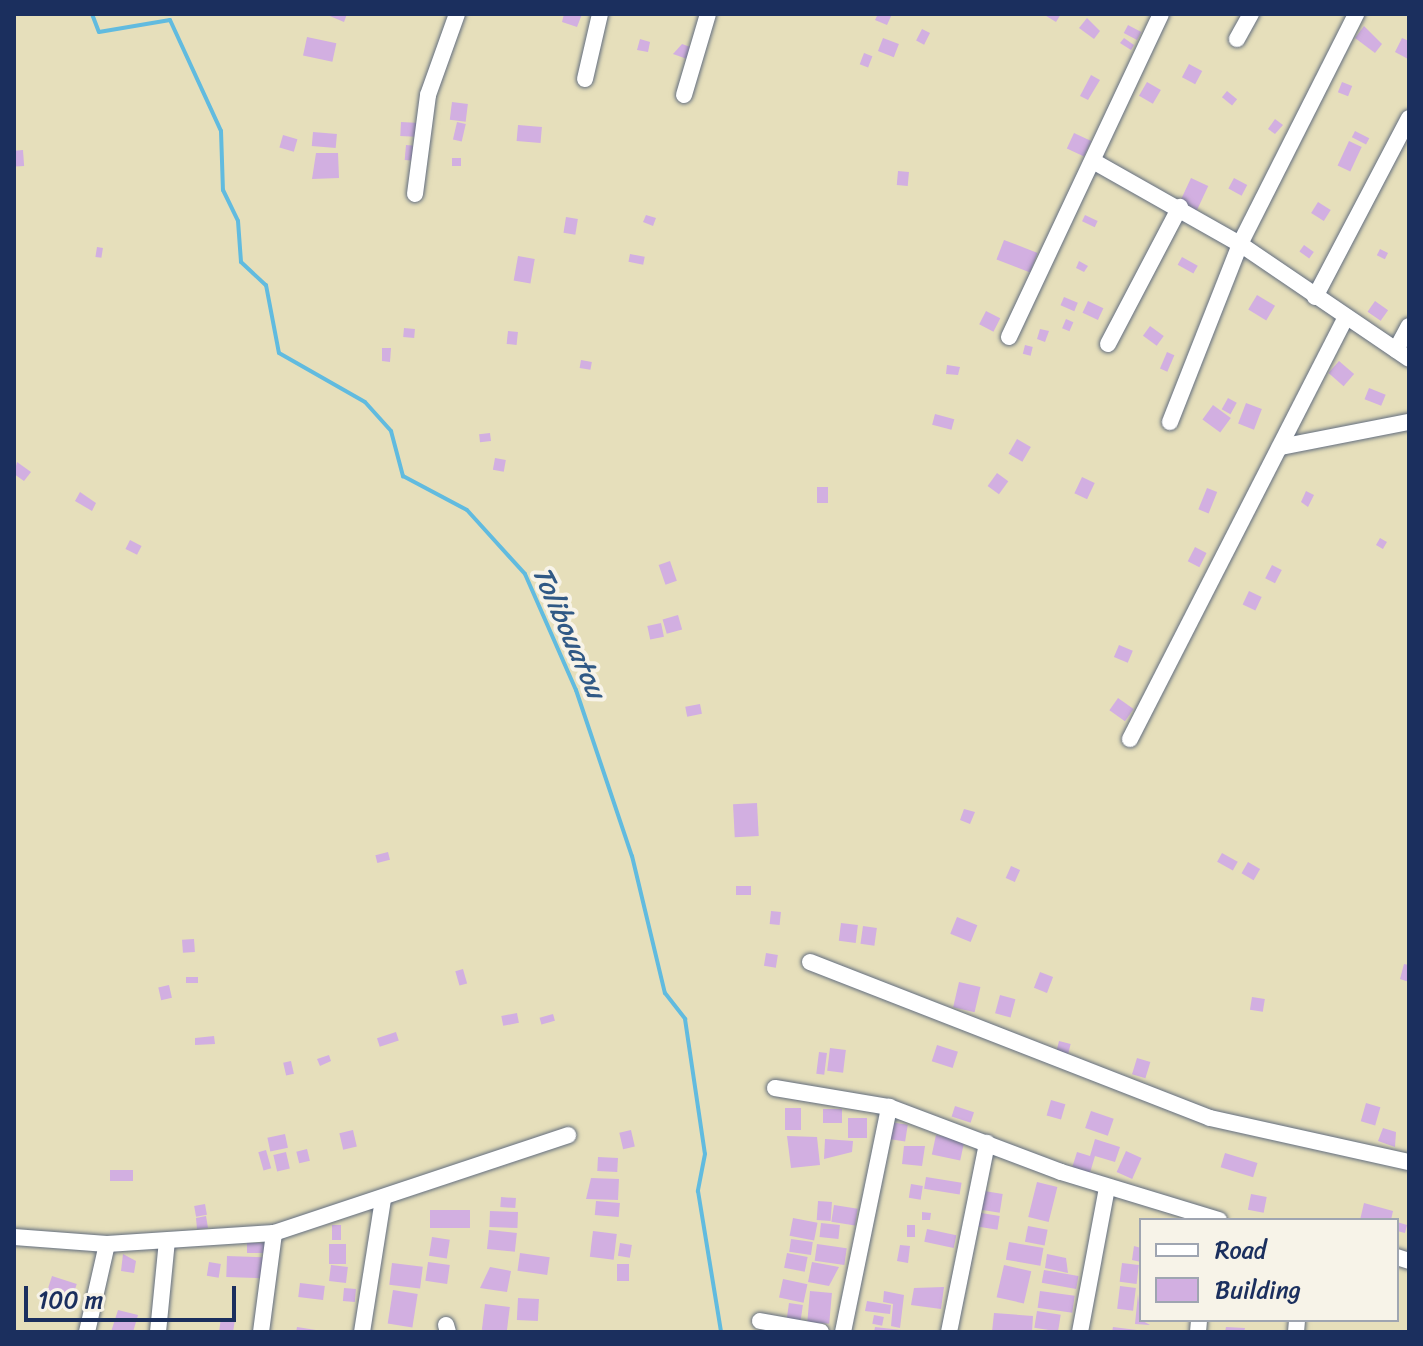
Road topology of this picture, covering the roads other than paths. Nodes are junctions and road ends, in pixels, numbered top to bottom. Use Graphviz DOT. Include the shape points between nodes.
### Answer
graph roads {
  1 [pos="457,14"];
  2 [pos="600,14"];
  3 [pos="708,14"];
  4 [pos="1161,14"];
  5 [pos="1251,14"];
  6 [pos="1356,14"];
  7 [pos="1237,39"];
  8 [pos="585,79"];
  9 [pos="684,95"];
  10 [pos="1409,118"];
  11 [pos="1093,161"];
  12 [pos="415,194"];
  13 [pos="1180,207"];
  14 [pos="1240,244"];
  15 [pos="1315,297"];
  16 [pos="1346,317"];
  17 [pos="1409,326"];
  18 [pos="1009,337"];
  19 [pos="1108,344"];
  20 [pos="1403,354"];
  21 [pos="1170,422"];
  22 [pos="1409,422"];
  23 [pos="1280,447"];
  24 [pos="1130,739"];
  25 [pos="810,962"];
  26 [pos="775,1088"];
  27 [pos="889,1107"];
  28 [pos="568,1135"];
  29 [pos="987,1143"];
  30 [pos="1409,1162"];
  31 [pos="1107,1188"];
  32 [pos="383,1199"];
  33 [pos="1207,1218"];
  34 [pos="274,1233"];
  35 [pos="14,1237"];
  36 [pos="167,1241"];
  37 [pos="107,1244"];
  38 [pos="760,1321"];
  39 [pos="87,1332"];
  40 [pos="158,1332"];
  41 [pos="261,1332"];
  42 [pos="362,1332"];
  43 [pos="821,1332"];
  44 [pos="843,1332"];
  45 [pos="949,1332"];
  46 [pos="1080,1332"];
  1 -- 12 [label="street" via="428,95"];
  2 -- 8 [label="street"];
  3 -- 9 [label="street"];
  4 -- 11 [label="street"];
  5 -- 7 [label="street"];
  6 -- 14 [label="street"];
  10 -- 15 [label="street"];
  11 -- 13 [label="street"];
  11 -- 18 [label="street"];
  13 -- 14 [label="street"];
  13 -- 19 [label="street"];
  14 -- 15 [label="street"];
  14 -- 21 [label="street"];
  15 -- 16 [label="street"];
  16 -- 20 [label="street"];
  16 -- 23 [label="street"];
  17 -- 20 [label="street"];
  22 -- 23 [label="street"];
  23 -- 24 [label="street"];
  25 -- 30 [label="street" via="1210,1118"];
  26 -- 27 [label="street"];
  27 -- 29 [label="street"];
  27 -- 44 [label="street"];
  28 -- 32 [label="street"];
  29 -- 31 [label="street"];
  29 -- 45 [label="street"];
  31 -- 33 [label="street"];
  31 -- 46 [label="street"];
  32 -- 34 [label="street"];
  32 -- 42 [label="street"];
  34 -- 36 [label="street"];
  34 -- 41 [label="street"];
  35 -- 37 [label="street"];
  36 -- 37 [label="street"];
  36 -- 40 [label="street"];
  37 -- 39 [label="street"];
  38 -- 43 [label="street"];
}
